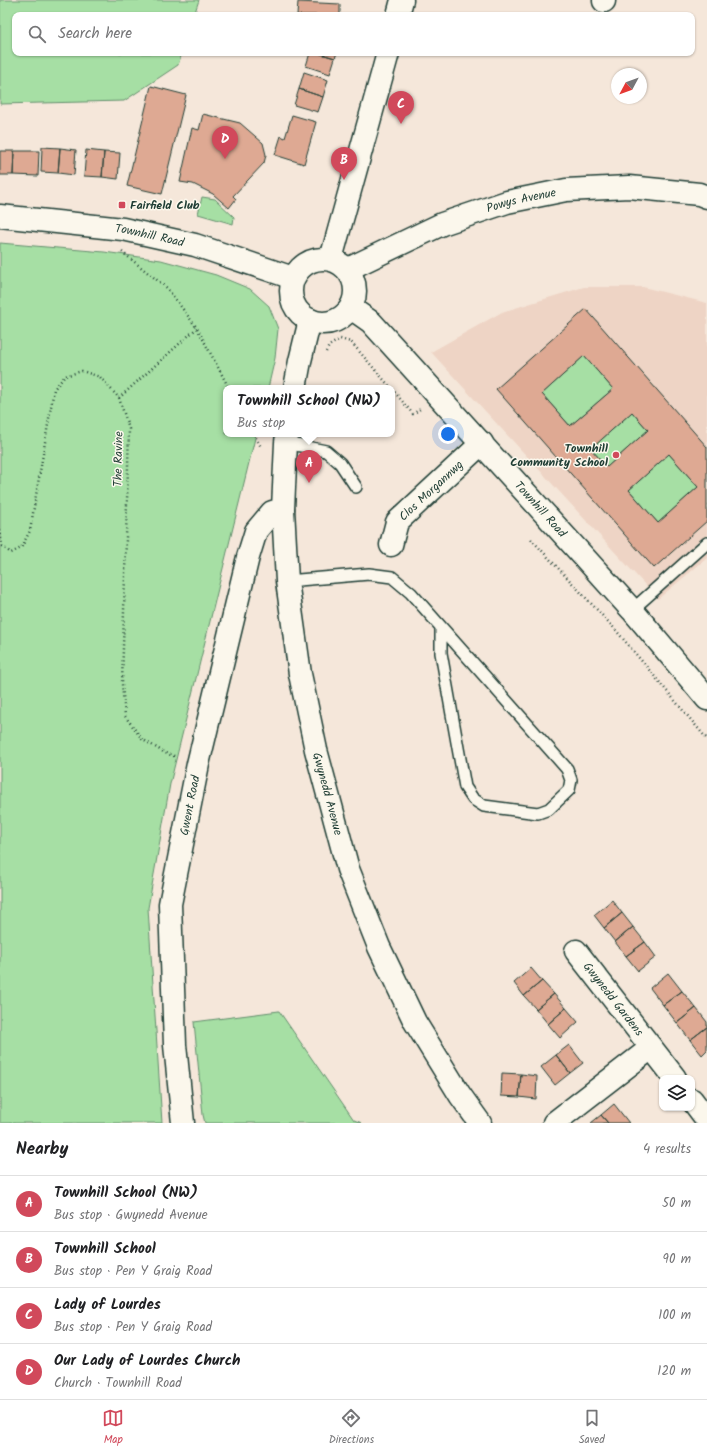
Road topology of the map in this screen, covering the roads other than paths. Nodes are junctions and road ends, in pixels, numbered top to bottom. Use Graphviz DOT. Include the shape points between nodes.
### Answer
graph roads {
  1 [pos="402,0"];
  2 [pos="399,12"];
  3 [pos="387,56"];
  4 [pos="707,197"];
  5 [pos="0,216"];
  6 [pos="339,264"];
  7 [pos="293,278"];
  8 [pos="351,308"];
  9 [pos="310,320"];
  10 [pos="296,385"];
  11 [pos="286,439"];
  12 [pos="482,443"];
  13 [pos="356,487"];
  14 [pos="283,509"];
  15 [pos="707,543"];
  16 [pos="391,545"];
  17 [pos="287,581"];
  18 [pos="632,610"];
  19 [pos="441,628"];
  20 [pos="707,699"];
  21 [pos="576,950"];
  22 [pos="651,1048"];
  23 [pos="673,1075"];
  24 [pos="695,1104"];
  25 [pos="707,1120"];
  26 [pos="183,1123"];
  27 [pos="480,1123"];
  28 [pos="554,1123"];
  1 -- 2 [label="street"];
  3 -- 6 [label="street"];
  4 -- 6 [label="street, Powys Avenue" via="629,187 566,190 507,202"];
  5 -- 7 [label="street, Townhill Road" via="123,229 195,245"];
  6 -- 7 [label="street" via="321,258 310,261 300,268"];
  6 -- 8 [label="street" via="353,278 356,289"];
  7 -- 9 [label="street" via="293,303 300,313"];
  8 -- 9 [label="street" via="344,316 333,322"];
  8 -- 12 [label="street, Townhill Road" via="371,322"];
  9 -- 10 [label="street"];
  11 -- 13 [label="lane" via="326,451 340,463"];
  11 -- 14 [label="street, Gwynedd Avenue"];
  12 -- 16 [label="street, Clos Morgannwg" via="397,522"];
  12 -- 18 [label="street, Townhill Road"];
  14 -- 17 [label="street, Gwynedd Avenue"];
  14 -- 26 [label="street, Gwent Road" via="272,512 256,531 248,557 198,764 170,904 174,1045"];
  15 -- 18 [label="lane"];
  17 -- 19 [label="lane" via="369,574 392,577"];
  17 -- 27 [label="street, Gwynedd Avenue" via="300,674 316,750 348,869 379,947 415,1022"];
  18 -- 20 [label="street, Townhill Road"];
  19 -- 19 [label="lane" via="441,653 465,787 473,799 484,806 538,812 549,810 569,790 571,780 568,768"];
  21 -- 22 [label="street, Gwynedd Gardens"];
  22 -- 23 [label="street, Gwynedd Gardens"];
  22 -- 28 [label="street, Gwynedd Gardens"];
  24 -- 25 [label="street"];
}
